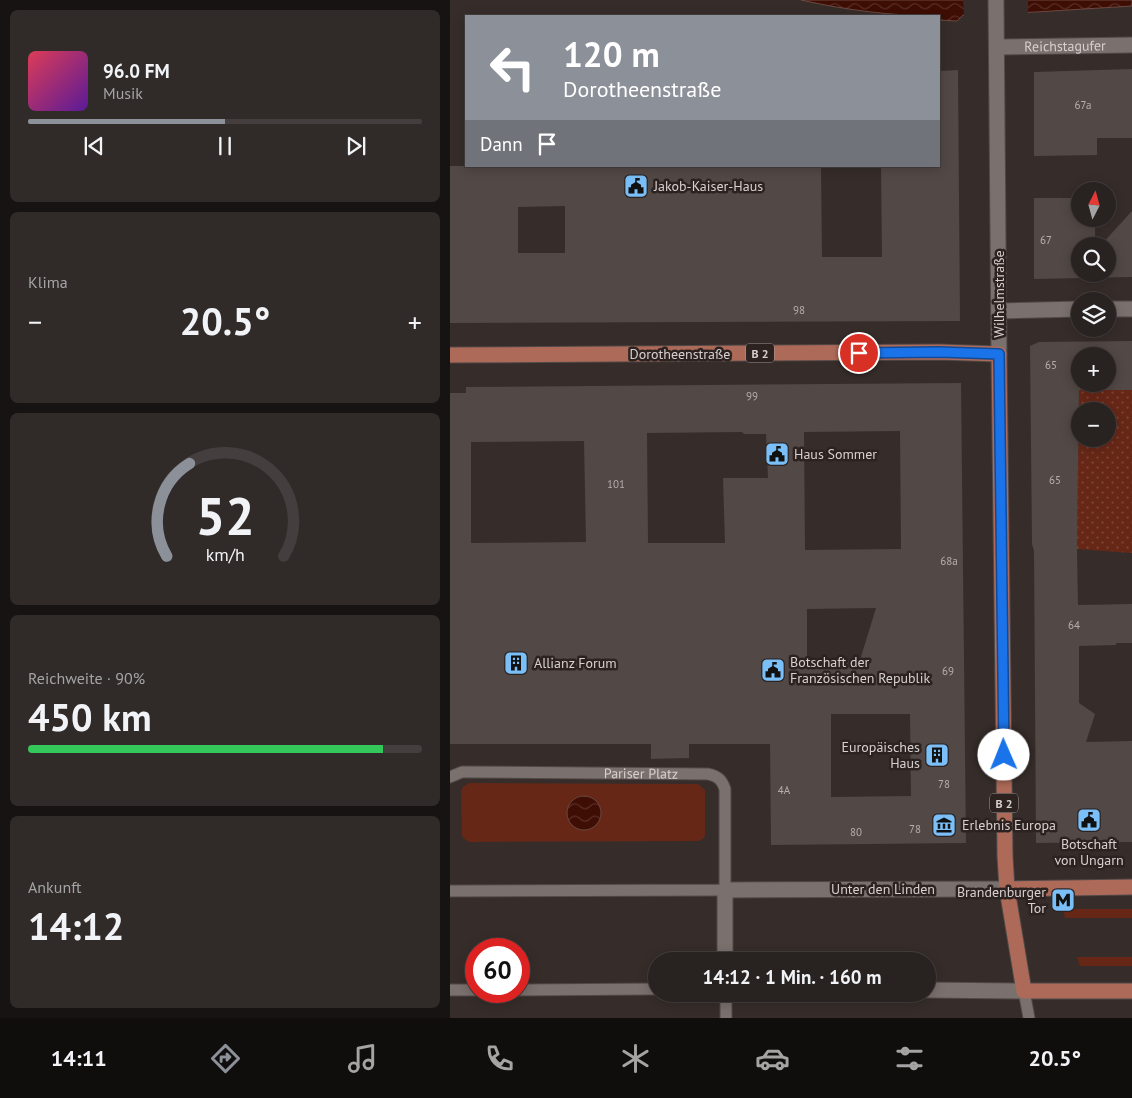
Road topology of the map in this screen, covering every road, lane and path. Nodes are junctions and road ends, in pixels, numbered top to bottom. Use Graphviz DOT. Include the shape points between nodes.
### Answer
graph roads {
  1 [pos="996,0"];
  2 [pos="1132,45"];
  3 [pos="997,47"];
  4 [pos="1071,309"];
  5 [pos="1116,309"];
  6 [pos="1132,309"];
  7 [pos="999,310"];
  8 [pos="999,354"];
  9 [pos="450,356"];
  10 [pos="450,777"];
  11 [pos="1132,887"];
  12 [pos="1007,888"];
  13 [pos="724,890"];
  14 [pos="450,891"];
  15 [pos="725,952"];
  16 [pos="648,989"];
  17 [pos="450,990"];
  18 [pos="465,990"];
  19 [pos="530,990"];
  20 [pos="936,990"];
  21 [pos="1024,991"];
  22 [pos="1132,991"];
  23 [pos="726,1002"];
  24 [pos="726,1018"];
  25 [pos="1028,1018"];
  1 -- 3 [label="street, Wilhelmstraße"];
  2 -- 3 [label="street, Reichstagufer"];
  3 -- 7 [label="street, Wilhelmstraße"];
  4 -- 7 [label="street"];
  5 -- 6 [label="street"];
  7 -- 8 [label="street, Wilhelmstraße"];
  8 -- 9 [label="main road, Dorotheenstraße / B 2"];
  8 -- 12 [label="main road, Wilhelmstraße / B 2"];
  10 -- 13 [label="lane, Pariser Platz" via="462,772 716,776 725,789"];
  11 -- 12 [label="main road, Unter den Linden"];
  12 -- 13 [label="street, Unter den Linden"];
  12 -- 21 [label="main road, Wilhelmstraße / B 2"];
  13 -- 14 [label="lane"];
  13 -- 15 [label="street, Pariser Platz"];
  16 -- 19 [label="lane"];
  17 -- 18 [label="lane"];
  20 -- 21 [label="street"];
  21 -- 22 [label="main road"];
  21 -- 25 [label="lane, Wilhelmstraße"];
  23 -- 24 [label="lane"];
}
